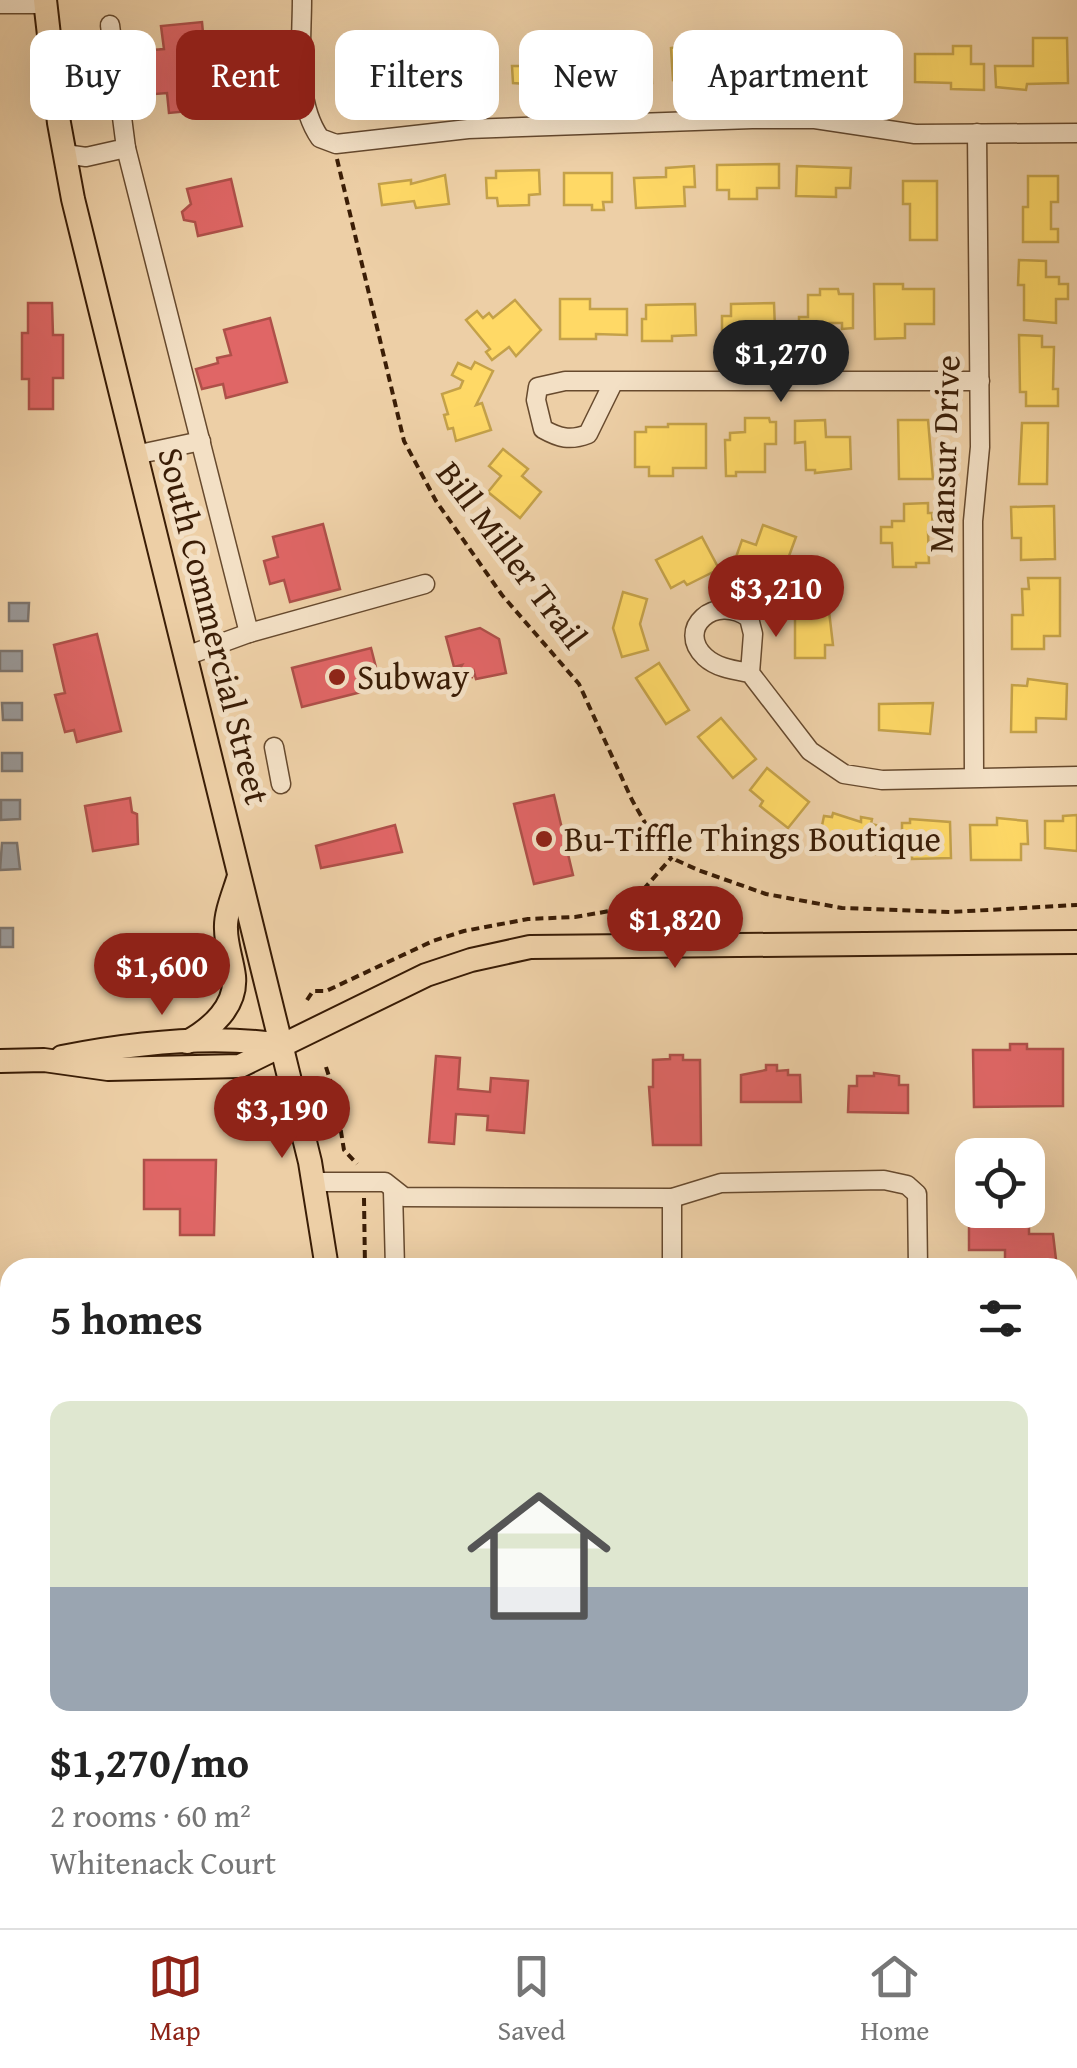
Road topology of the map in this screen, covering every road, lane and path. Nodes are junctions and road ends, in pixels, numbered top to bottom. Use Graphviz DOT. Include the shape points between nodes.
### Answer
graph roads {
  1 [pos="302,0"];
  2 [pos="45,2"];
  3 [pos="0,4"];
  4 [pos="110,25"];
  5 [pos="1077,132"];
  6 [pos="977,133"];
  7 [pos="336,144"];
  8 [pos="126,148"];
  9 [pos="64,154"];
  10 [pos="614,381"];
  11 [pos="980,382"];
  12 [pos="201,441"];
  13 [pos="136,455"];
  14 [pos="424,584"];
  15 [pos="249,633"];
  16 [pos="186,656"];
  17 [pos="750,673"];
  18 [pos="274,748"];
  19 [pos="1077,776"];
  20 [pos="974,777"];
  21 [pos="281,784"];
  22 [pos="672,857"];
  23 [pos="240,873"];
  24 [pos="1077,904"];
  25 [pos="1077,942"];
  26 [pos="307,1000"];
  27 [pos="187,1042"];
  28 [pos="282,1045"];
  29 [pos="44,1060"];
  30 [pos="0,1061"];
  31 [pos="313,1182"];
  32 [pos="393,1191"];
  33 [pos="672,1198"];
  34 [pos="325,1258"];
  35 [pos="395,1258"];
  36 [pos="672,1258"];
  37 [pos="918,1258"];
  1 -- 7 [label="street" via="309,113 320,138"];
  2 -- 3 [label="street"];
  2 -- 9 [label="main road, South Commercial Street"];
  4 -- 8 [label="street"];
  5 -- 6 [label="street"];
  6 -- 7 [label="street" via="752,119 468,129"];
  6 -- 11 [label="street, Mansur Drive"];
  7 -- 22 [label="path, Bill Miller Trail" via="397,424 418,471 502,595 578,684 638,812"];
  8 -- 9 [label="street" via="86,157"];
  8 -- 12 [label="street"];
  9 -- 13 [label="main road, South Commercial Street"];
  10 -- 10 [label="street" via="588,434 556,437 543,428 538,387"];
  10 -- 11 [label="street"];
  11 -- 20 [label="street, Mansur Drive"];
  12 -- 13 [label="street"];
  12 -- 15 [label="street"];
  13 -- 16 [label="main road, South Commercial Street"];
  14 -- 15 [label="street"];
  15 -- 16 [label="street"];
  16 -- 23 [label="main road, South Commercial Street"];
  17 -- 20 [label="street" via="810,752 844,774 882,780"];
  18 -- 21 [label="street"];
  19 -- 20 [label="street"];
  22 -- 24 [label="path" via="766,894 854,910"];
  22 -- 26 [label="path" via="627,908 464,931"];
  23 -- 27 [label="main road" via="225,927 232,993 214,1023"];
  23 -- 28 [label="main road, South Commercial Street"];
  25 -- 28 [label="main road" via="530,948 426,975"];
  27 -- 28 [label="main road"];
  27 -- 29 [label="main road"];
  28 -- 29 [label="main road" via="240,1066 108,1069"];
  28 -- 31 [label="main road, South Commercial Street"];
  29 -- 30 [label="main road"];
  31 -- 32 [label="street" via="385,1182"];
  31 -- 34 [label="main road, South Commercial Street"];
  32 -- 33 [label="street"];
  32 -- 35 [label="street"];
  33 -- 36 [label="street"];
  33 -- 37 [label="street" via="721,1183 906,1184 917,1194"];
}
